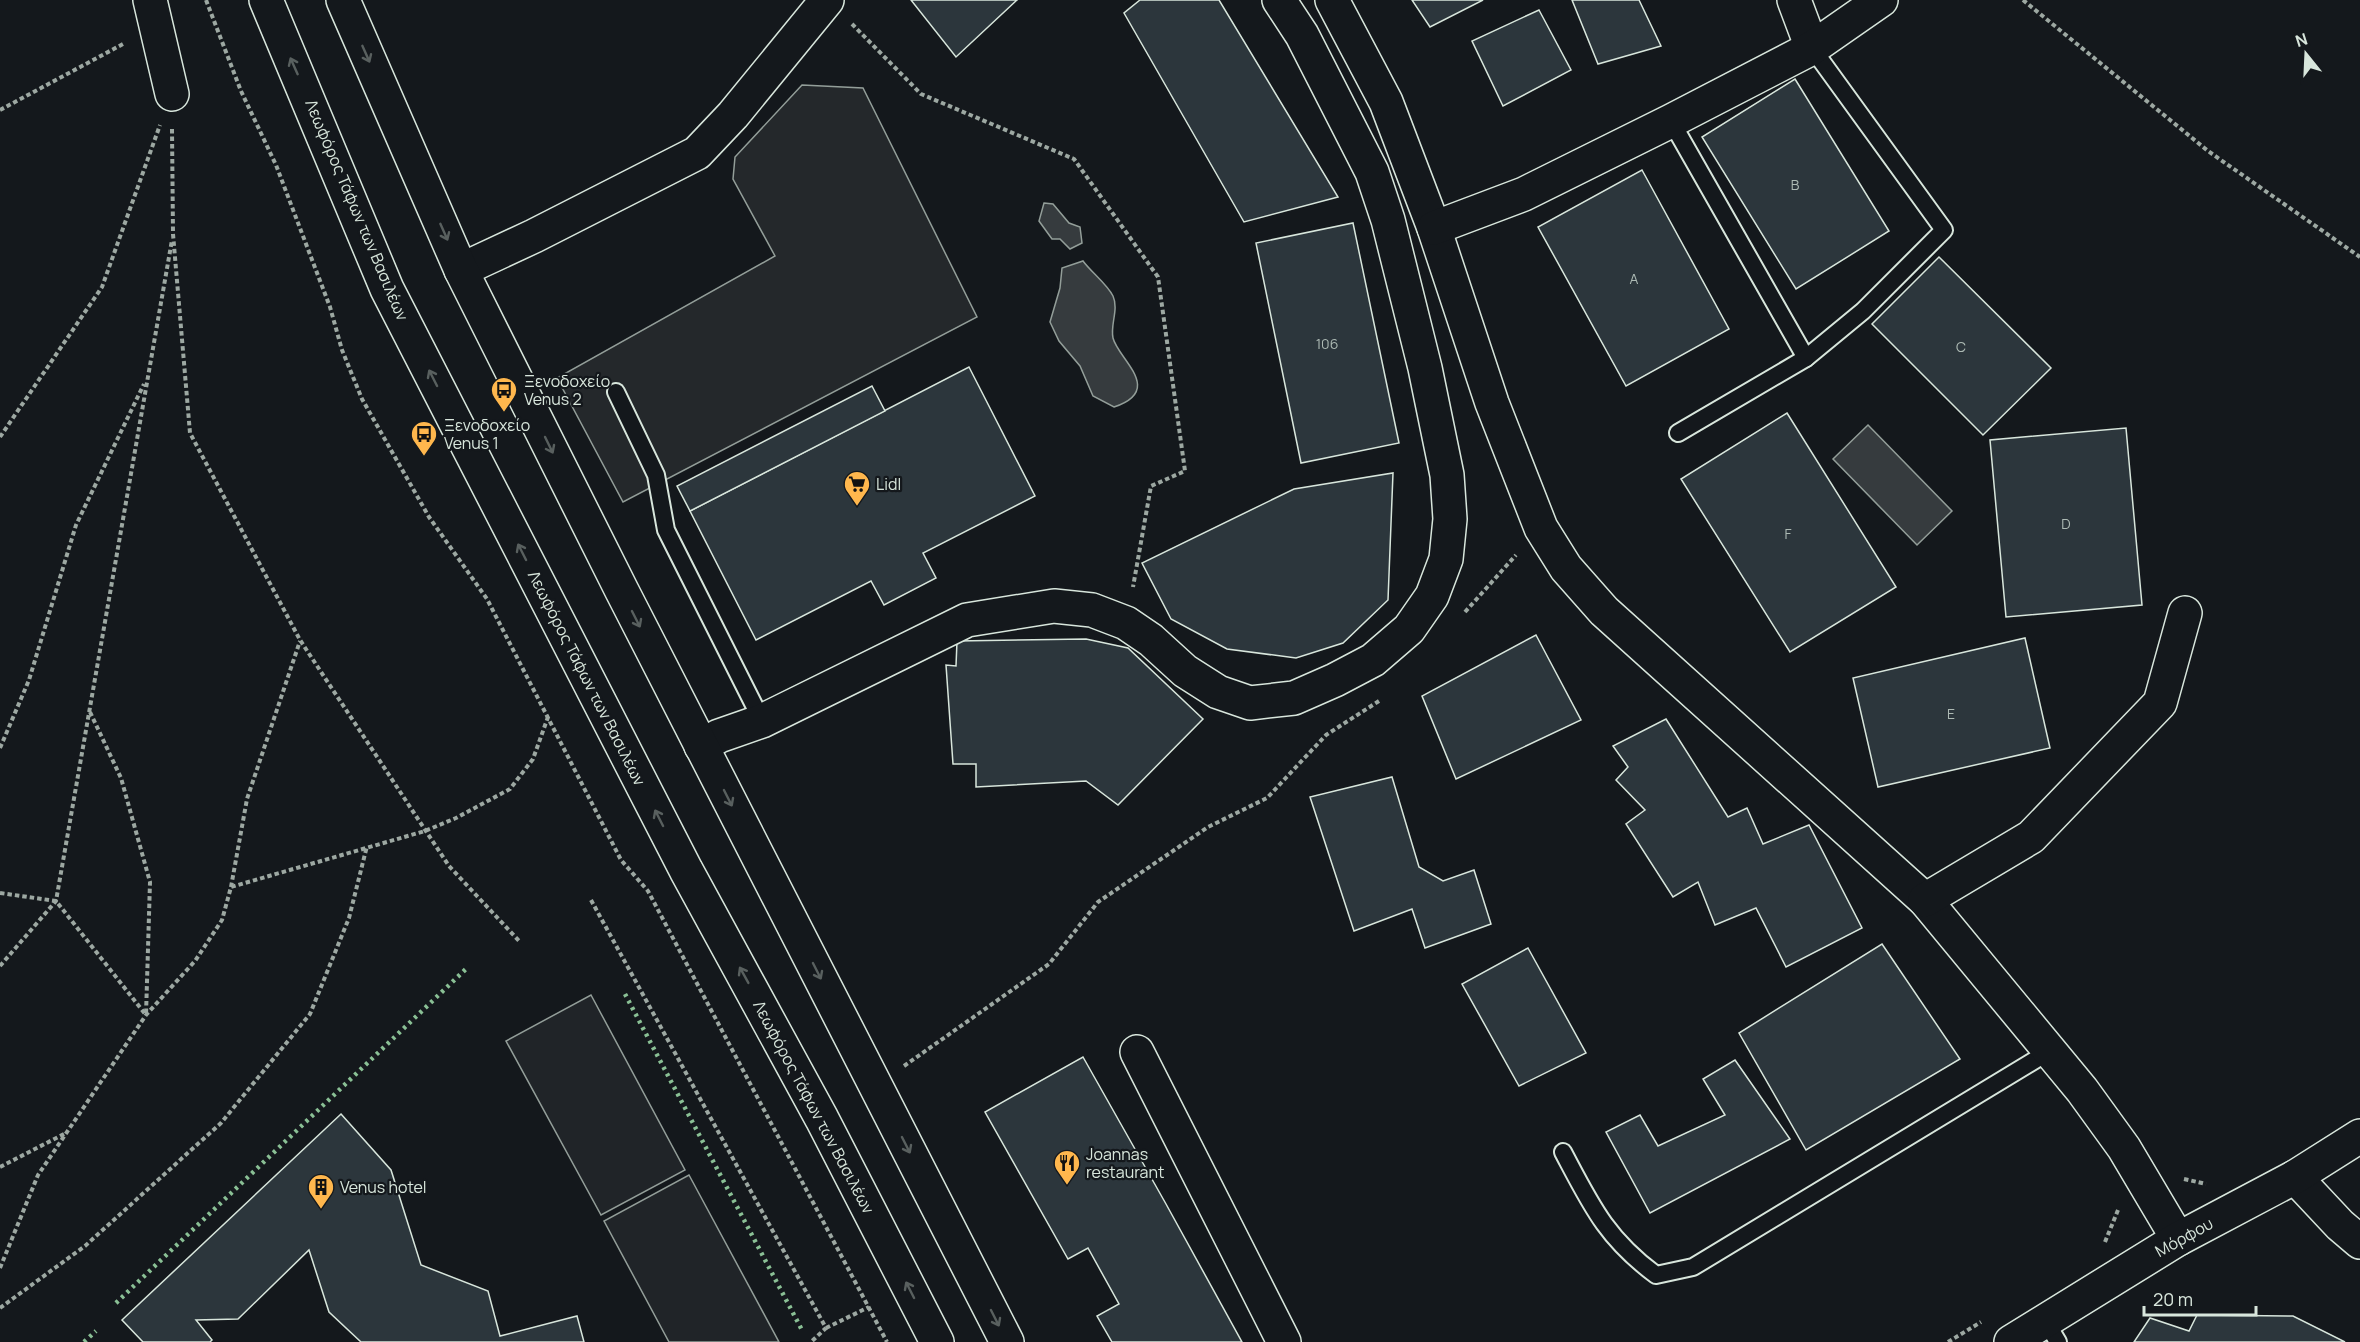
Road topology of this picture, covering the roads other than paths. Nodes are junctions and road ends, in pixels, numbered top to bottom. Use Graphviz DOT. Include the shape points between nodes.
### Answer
graph roads {
  1 [pos="266,0"];
  2 [pos="343,0"];
  3 [pos="1279,0"];
  4 [pos="1332,0"];
  5 [pos="1794,0"];
  6 [pos="1881,0"];
  7 [pos="836,9"];
  8 [pos="153,13"];
  9 [pos="1812,48"];
  10 [pos="172,94"];
  11 [pos="1671,121"];
  12 [pos="1434,228"];
  13 [pos="461,270"];
  14 [pos="1806,358"];
  15 [pos="616,392"];
  16 [pos="1678,433"];
  17 [pos="2185,613"];
  18 [pos="762,721"];
  19 [pos="701,746"];
  20 [pos="1924,900"];
  21 [pos="2050,1051"];
  22 [pos="1137,1052"];
  23 [pos="2360,1136"];
  24 [pos="1563,1152"];
  25 [pos="2295,1177"];
  26 [pos="2178,1239"];
  27 [pos="2360,1242"];
  28 [pos="2052,1331"];
  29 [pos="937,1342"];
  30 [pos="1007,1342"];
  31 [pos="1284,1342"];
  32 [pos="2011,1342"];
  29 -- 1 [label="street, Λεωφόρος Τάφων των Βασιλέων, one-way" via="822,1119 681,860 387,288"];
  2 -- 13 [label="street, one-way"];
  3 -- 18 [label="street" via="1302,35 1366,161 1388,220 1447,476 1450,519 1446,559 1432,597 1409,629 1373,660 1293,698 1250,703 1218,692 1126,623 1092,610 1054,606 967,620"];
  4 -- 12 [label="street" via="1386,102"];
  5 -- 9 [label="street"];
  6 -- 9 [label="street"];
  7 -- 13 [label="street" via="697,153"];
  8 -- 10 [label="street"];
  9 -- 11 [label="street"];
  9 -- 14 [label="lane" via="1944,230 1863,311"];
  11 -- 12 [label="street" via="1524,194"];
  11 -- 14 [label="lane"];
  12 -- 20 [label="street" via="1492,403 1541,528 1566,568 1604,611"];
  13 -- 19 [label="street, one-way"];
  14 -- 16 [label="lane"];
  15 -- 18 [label="lane" via="656,475 666,530"];
  17 -- 20 [label="street" via="2160,703 2031,837"];
  18 -- 19 [label="street"];
  19 -- 30 [label="street, one-way"];
  20 -- 21 [label="street"];
  21 -- 24 [label="lane" via="1693,1267 1656,1275 1632,1257 1599,1220"];
  21 -- 26 [label="street" via="2124,1148"];
  22 -- 31 [label="street"];
  23 -- 25 [label="street, Μόρφου"];
  25 -- 26 [label="street, Μόρφου"];
  25 -- 27 [label="street"];
  26 -- 28 [label="street, Μόρφου"];
  28 -- 32 [label="street, Μόρφου"];
}
